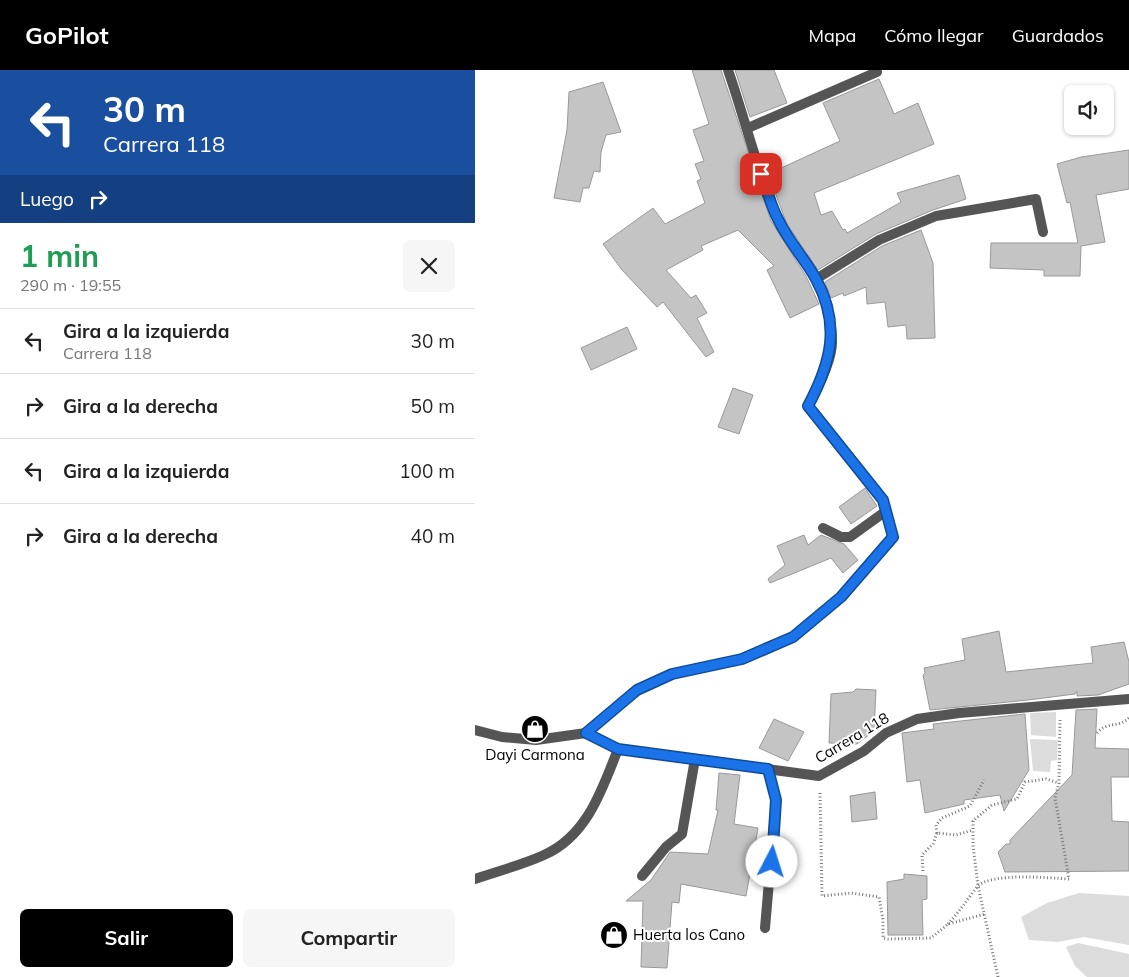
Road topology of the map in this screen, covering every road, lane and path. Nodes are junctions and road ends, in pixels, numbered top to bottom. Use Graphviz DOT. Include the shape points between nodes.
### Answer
graph roads {
  1 [pos="728,70"];
  2 [pos="877,72"];
  3 [pos="748,128"];
  4 [pos="1043,232"];
  5 [pos="816,279"];
  6 [pos="886,511"];
  7 [pos="823,528"];
  8 [pos="1129,699"];
  9 [pos="1060,705"];
  10 [pos="1129,718"];
  11 [pos="475,730"];
  12 [pos="586,733"];
  13 [pos="1097,733"];
  14 [pos="618,749"];
  15 [pos="695,759"];
  16 [pos="768,769"];
  17 [pos="819,776"];
  18 [pos="984,780"];
  19 [pos="1059,783"];
  20 [pos="973,830"];
  21 [pos="937,833"];
  22 [pos="923,871"];
  23 [pos="643,876"];
  24 [pos="475,879"];
  25 [pos="978,886"];
  26 [pos="985,914"];
  27 [pos="765,928"];
  28 [pos="942,930"];
  29 [pos="998,977"];
  1 -- 3 [label="street"];
  2 -- 3 [label="street"];
  3 -- 5 [label="street" via="750,144 778,220"];
  4 -- 5 [label="street" via="1036,199 936,216 879,240"];
  5 -- 6 [label="street" via="826,304 832,344 820,383 808,406 883,500"];
  6 -- 7 [label="street" via="850,537 841,537"];
  6 -- 12 [label="street" via="893,537 841,597 793,637 742,659 672,674 637,690"];
  8 -- 9 [label="street, Carrera 118"];
  9 -- 17 [label="street, Carrera 118" via="917,719 886,733 864,751"];
  9 -- 19 [label="path"];
  10 -- 13 [label="path" via="1121,724 1110,723"];
  11 -- 12 [label="street" via="502,737 536,740"];
  12 -- 14 [label="street, Carrera 118"];
  14 -- 15 [label="street, Carrera 118"];
  14 -- 24 [label="street" via="596,804 573,836 545,855"];
  15 -- 16 [label="street, Carrera 118"];
  15 -- 23 [label="street" via="682,834 666,847"];
  16 -- 17 [label="street, Carrera 118"];
  16 -- 27 [label="street" via="776,800"];
  17 -- 28 [label="path" via="822,896 851,892 879,897 883,938 931,938"];
  18 -- 21 [label="path" via="970,806 943,818 936,826"];
  19 -- 20 [label="path" via="1046,779 1025,782 1017,798 992,805 973,821"];
  19 -- 25 [label="path" via="1055,798 1069,879 1008,878"];
  20 -- 21 [label="path" via="956,835"];
  20 -- 25 [label="path"];
  21 -- 22 [label="path" via="933,844 923,855"];
  25 -- 26 [label="path"];
  25 -- 28 [label="path"];
  26 -- 28 [label="path" via="948,924"];
  26 -- 29 [label="path"];
}
